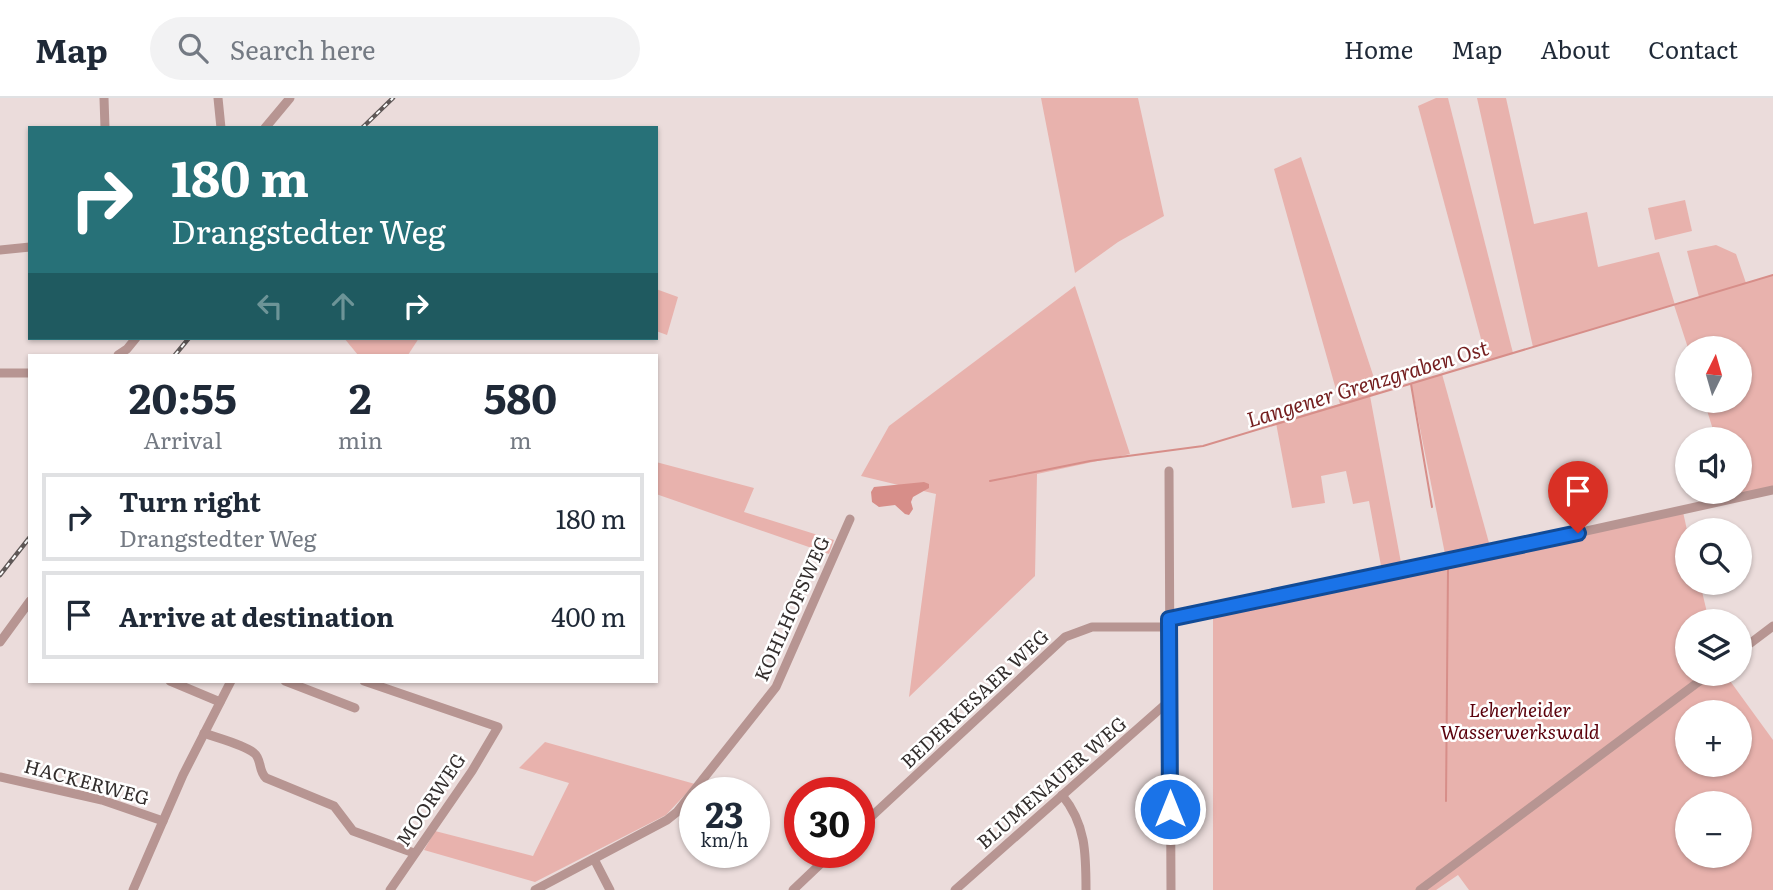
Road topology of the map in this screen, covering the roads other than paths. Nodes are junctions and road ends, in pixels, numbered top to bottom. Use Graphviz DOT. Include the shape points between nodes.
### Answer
graph roads {
  1 [pos="104,98"];
  2 [pos="218,98"];
  3 [pos="290,98"];
  4 [pos="105,126"];
  5 [pos="221,126"];
  6 [pos="267,126"];
  7 [pos="28,247"];
  8 [pos="0,250"];
  9 [pos="134,340"];
  10 [pos="119,354"];
  11 [pos="0,373"];
  12 [pos="28,373"];
  13 [pos="1169,471"];
  14 [pos="1773,490"];
  15 [pos="850,519"];
  16 [pos="28,604"];
  17 [pos="1169,623"];
  18 [pos="1773,626"];
  19 [pos="0,642"];
  20 [pos="1752,642"];
  21 [pos="175,683"];
  22 [pos="230,683"];
  23 [pos="290,683"];
  24 [pos="370,683"];
  25 [pos="1693,686"];
  26 [pos="1170,701"];
  27 [pos="220,702"];
  28 [pos="355,708"];
  29 [pos="204,733"];
  30 [pos="0,777"];
  31 [pos="1062,796"];
  32 [pos="875,813"];
  33 [pos="163,821"];
  34 [pos="414,852"];
  35 [pos="594,859"];
  36 [pos="816,868"];
  37 [pos="133,890"];
  38 [pos="390,890"];
  39 [pos="535,890"];
  40 [pos="610,890"];
  41 [pos="793,890"];
  42 [pos="955,890"];
  43 [pos="1086,890"];
  44 [pos="1171,890"];
  45 [pos="1420,890"];
  1 -- 4 [label="street"];
  2 -- 5 [label="street"];
  3 -- 6 [label="street"];
  7 -- 8 [label="street"];
  9 -- 10 [label="street"];
  11 -- 12 [label="street"];
  13 -- 17 [label="street"];
  14 -- 17 [label="street, BEDERKESAER WEG"];
  15 -- 35 [label="street, KOHLHOFSWEG" via="787,665 764,705 677,812"];
  16 -- 19 [label="street"];
  17 -- 26 [label="street"];
  17 -- 32 [label="street, BEDERKESAER WEG" via="1092,627 1065,637"];
  18 -- 20 [label="street"];
  21 -- 27 [label="street"];
  22 -- 27 [label="street"];
  23 -- 28 [label="street"];
  24 -- 34 [label="street, MOORWEG" via="498,727"];
  25 -- 45 [label="street"];
  26 -- 31 [label="street, BLUMENAUER WEG"];
  26 -- 44 [label="street"];
  27 -- 29 [label="street"];
  29 -- 33 [label="street"];
  29 -- 34 [label="street" via="253,752 266,778 334,806 353,831"];
  30 -- 33 [label="street, HACKERWEG" via="102,800"];
  31 -- 42 [label="street, BLUMENAUER WEG"];
  31 -- 43 [label="street" via="1080,824 1087,861"];
  33 -- 37 [label="street"];
  34 -- 38 [label="street, MOORWEG"];
  35 -- 39 [label="street, KOHLHOFSWEG"];
  35 -- 40 [label="street"];
  36 -- 41 [label="street"];
}
